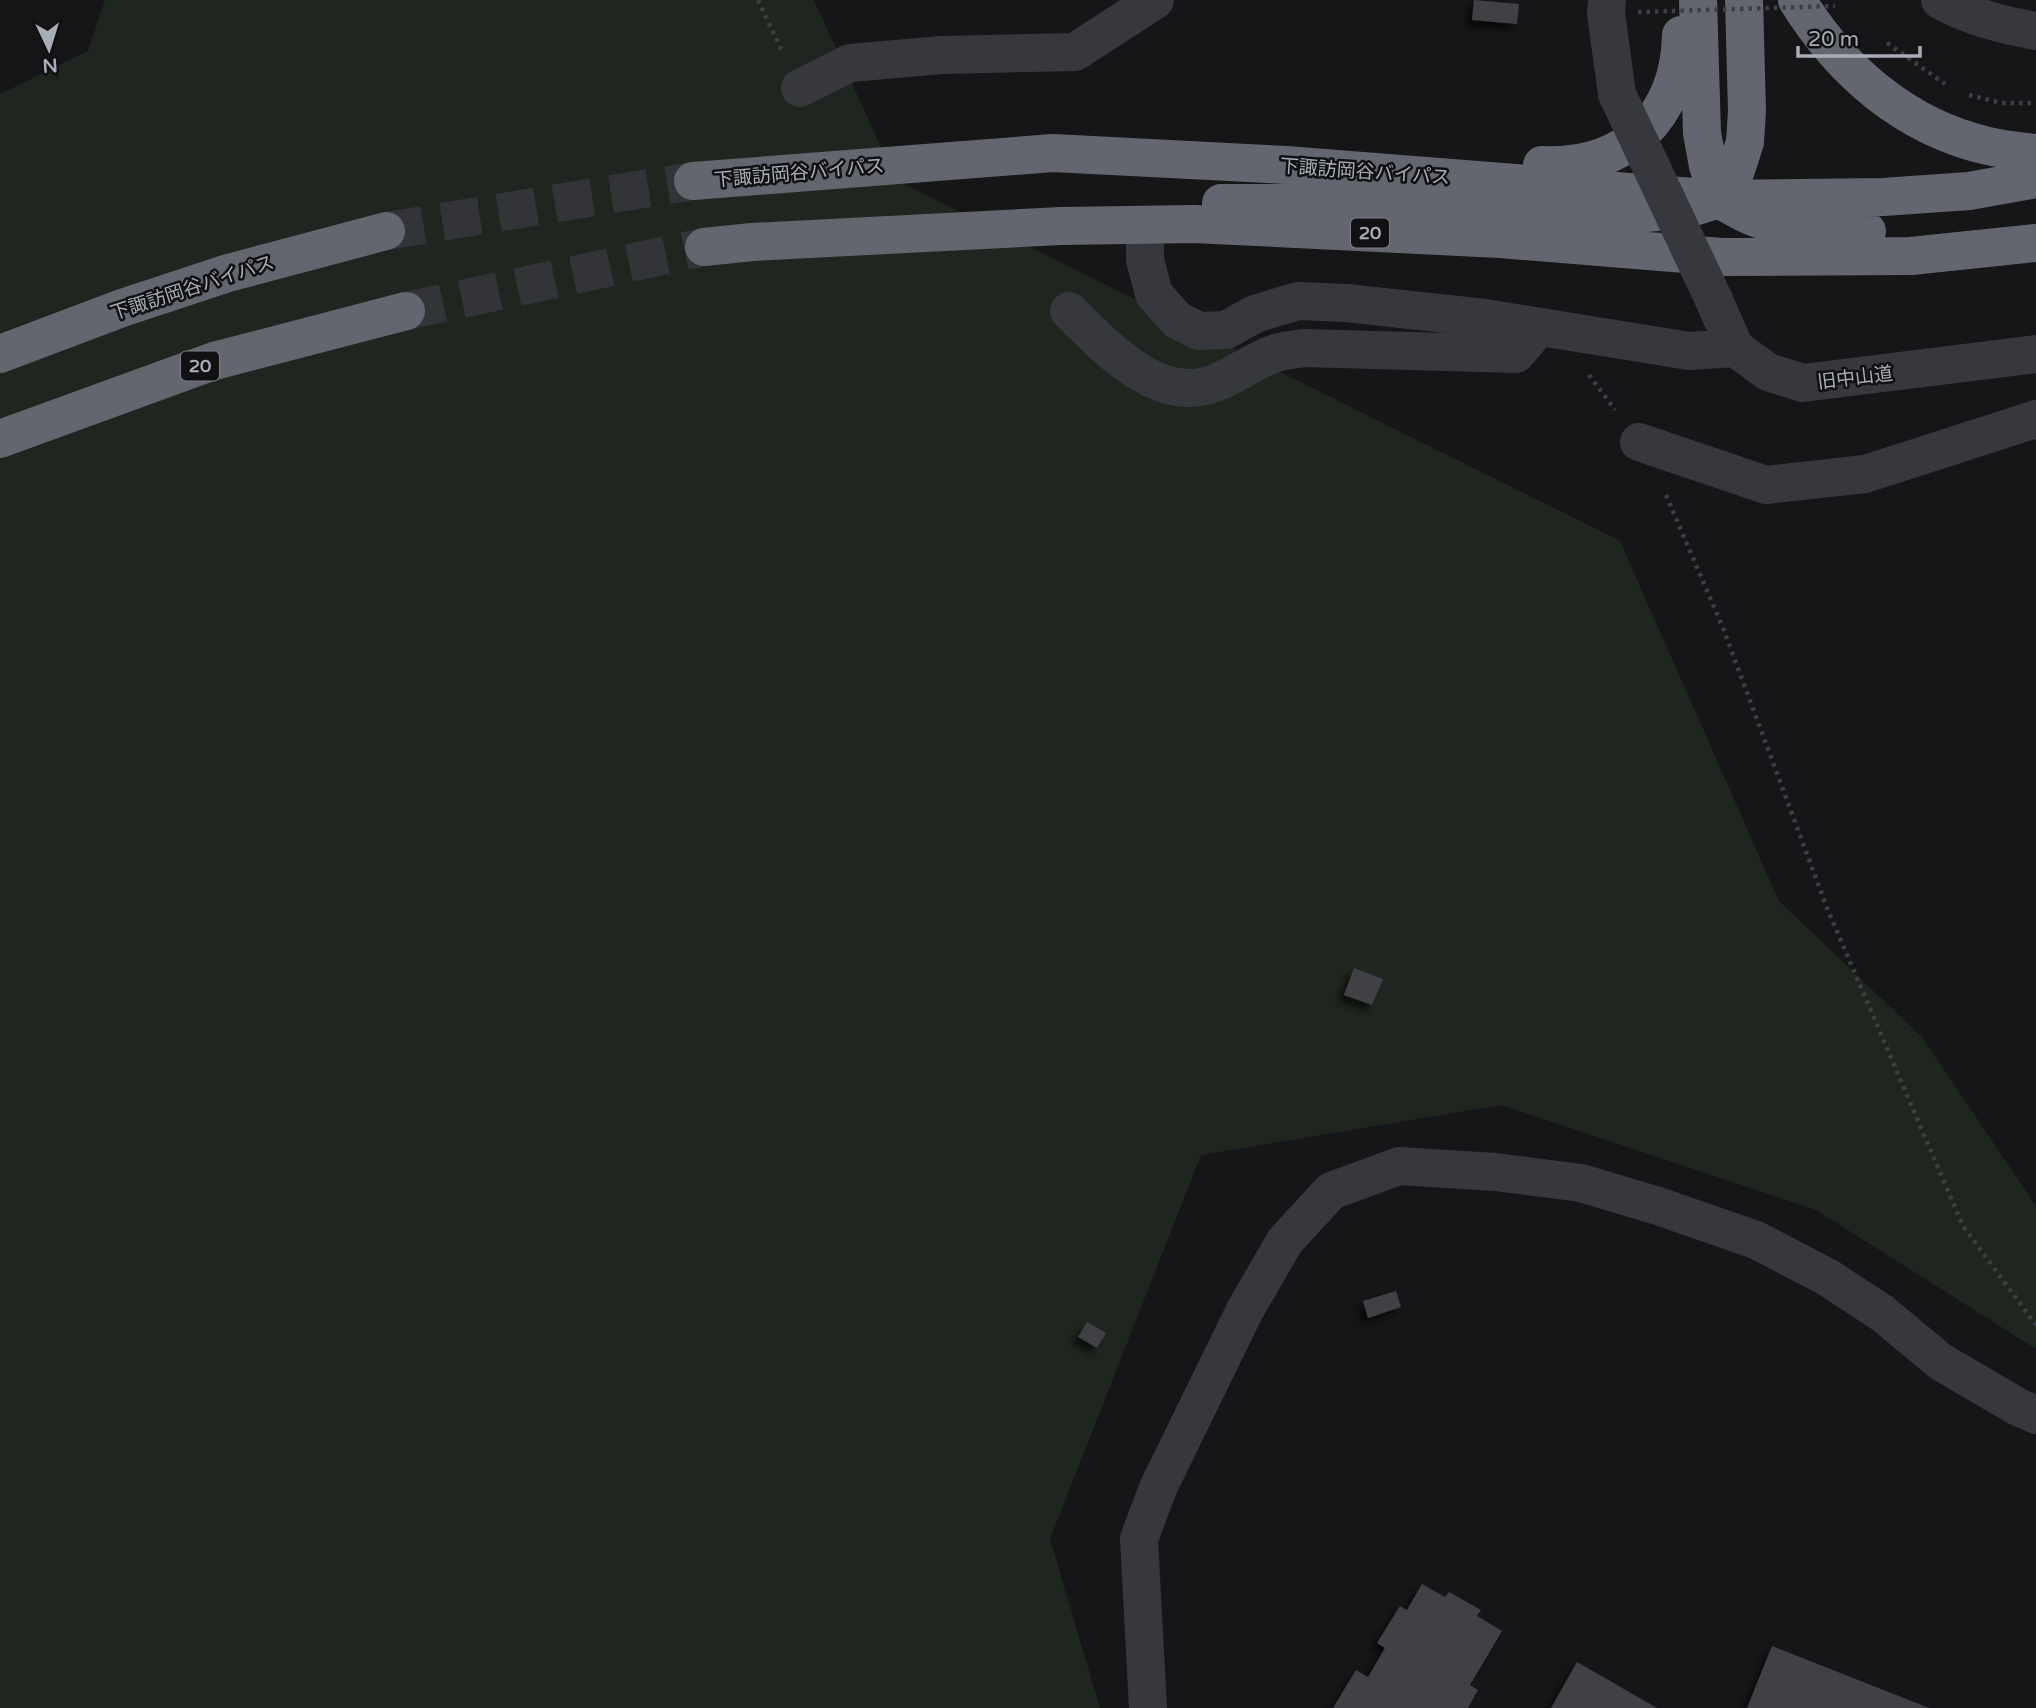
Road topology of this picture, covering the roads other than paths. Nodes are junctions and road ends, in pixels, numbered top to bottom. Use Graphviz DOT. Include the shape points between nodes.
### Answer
graph roads {
  1 [pos="1155,0"];
  2 [pos="1681,0"];
  3 [pos="1698,0"];
  4 [pos="1744,0"];
  5 [pos="1797,0"];
  6 [pos="1940,0"];
  7 [pos="1622,6"];
  8 [pos="2036,31"];
  9 [pos="800,88"];
  10 [pos="2036,153"];
  11 [pos="1286,165"];
  12 [pos="2036,179"];
  13 [pos="693,181"];
  14 [pos="1719,199"];
  15 [pos="2036,217"];
  16 [pos="1146,226"];
  17 [pos="386,231"];
  18 [pos="879,236"];
  19 [pos="2036,243"];
  20 [pos="704,247"];
  21 [pos="1069,310"];
  22 [pos="406,311"];
  23 [pos="1547,328"];
  24 [pos="1735,348"];
  25 [pos="0,354"];
  26 [pos="2036,354"];
  27 [pos="2036,419"];
  28 [pos="0,439"];
  29 [pos="1639,442"];
  30 [pos="2036,1415"];
  31 [pos="1148,1708"];
  1 -- 9 [label="street" via="1075,52 850,63"];
  2 -- 11 [label="highway" via="1675,83 1644,131 1617,151 1586,163 1548,165 1373,156"];
  3 -- 14 [label="highway" via="1702,133"];
  4 -- 14 [label="highway" via="1745,142"];
  5 -- 10 [label="highway" via="1847,68 1889,103 1937,128 1987,146"];
  6 -- 8 [label="street" via="1959,11"];
  7 -- 24 [label="street, bridge" via="1606,13 1617,94"];
  11 -- 13 [label="highway, 下諏訪岡谷バイパス" via="1053,153"];
  11 -- 14 [label="highway, 下諏訪岡谷バイパス"];
  12 -- 14 [label="highway, 下諏訪岡谷バイパス" via="1969,191 1883,197"];
  14 -- 15 [label="highway" via="1754,217 1791,227 1835,231 1912,230"];
  14 -- 18 [label="highway" via="1688,209 1604,217 1398,203 998,208"];
  16 -- 18 [label="highway, 20"];
  16 -- 19 [label="highway, 20" via="1194,224 1487,238 1722,257 1911,256"];
  16 -- 23 [label="street" via="1145,260 1154,295 1177,320 1199,331 1226,330 1255,314 1298,301"];
  17 -- 25 [label="highway, 下諏訪岡谷バイパス" via="228,273"];
  18 -- 20 [label="highway, 20"];
  21 -- 23 [label="street" via="1128,365 1175,388 1212,384 1275,353 1304,348 1516,354"];
  22 -- 28 [label="highway, 20" via="214,361"];
  23 -- 24 [label="street" via="1689,351"];
  24 -- 26 [label="street, 旧中山道" via="1768,372 1802,383"];
  27 -- 29 [label="street" via="1864,474 1766,485"];
  30 -- 31 [label="street" via="1941,1362 1882,1313 1827,1277 1756,1240 1581,1183 1399,1166 1331,1191 1285,1241 1245,1310 1158,1488 1139,1539"];
}
